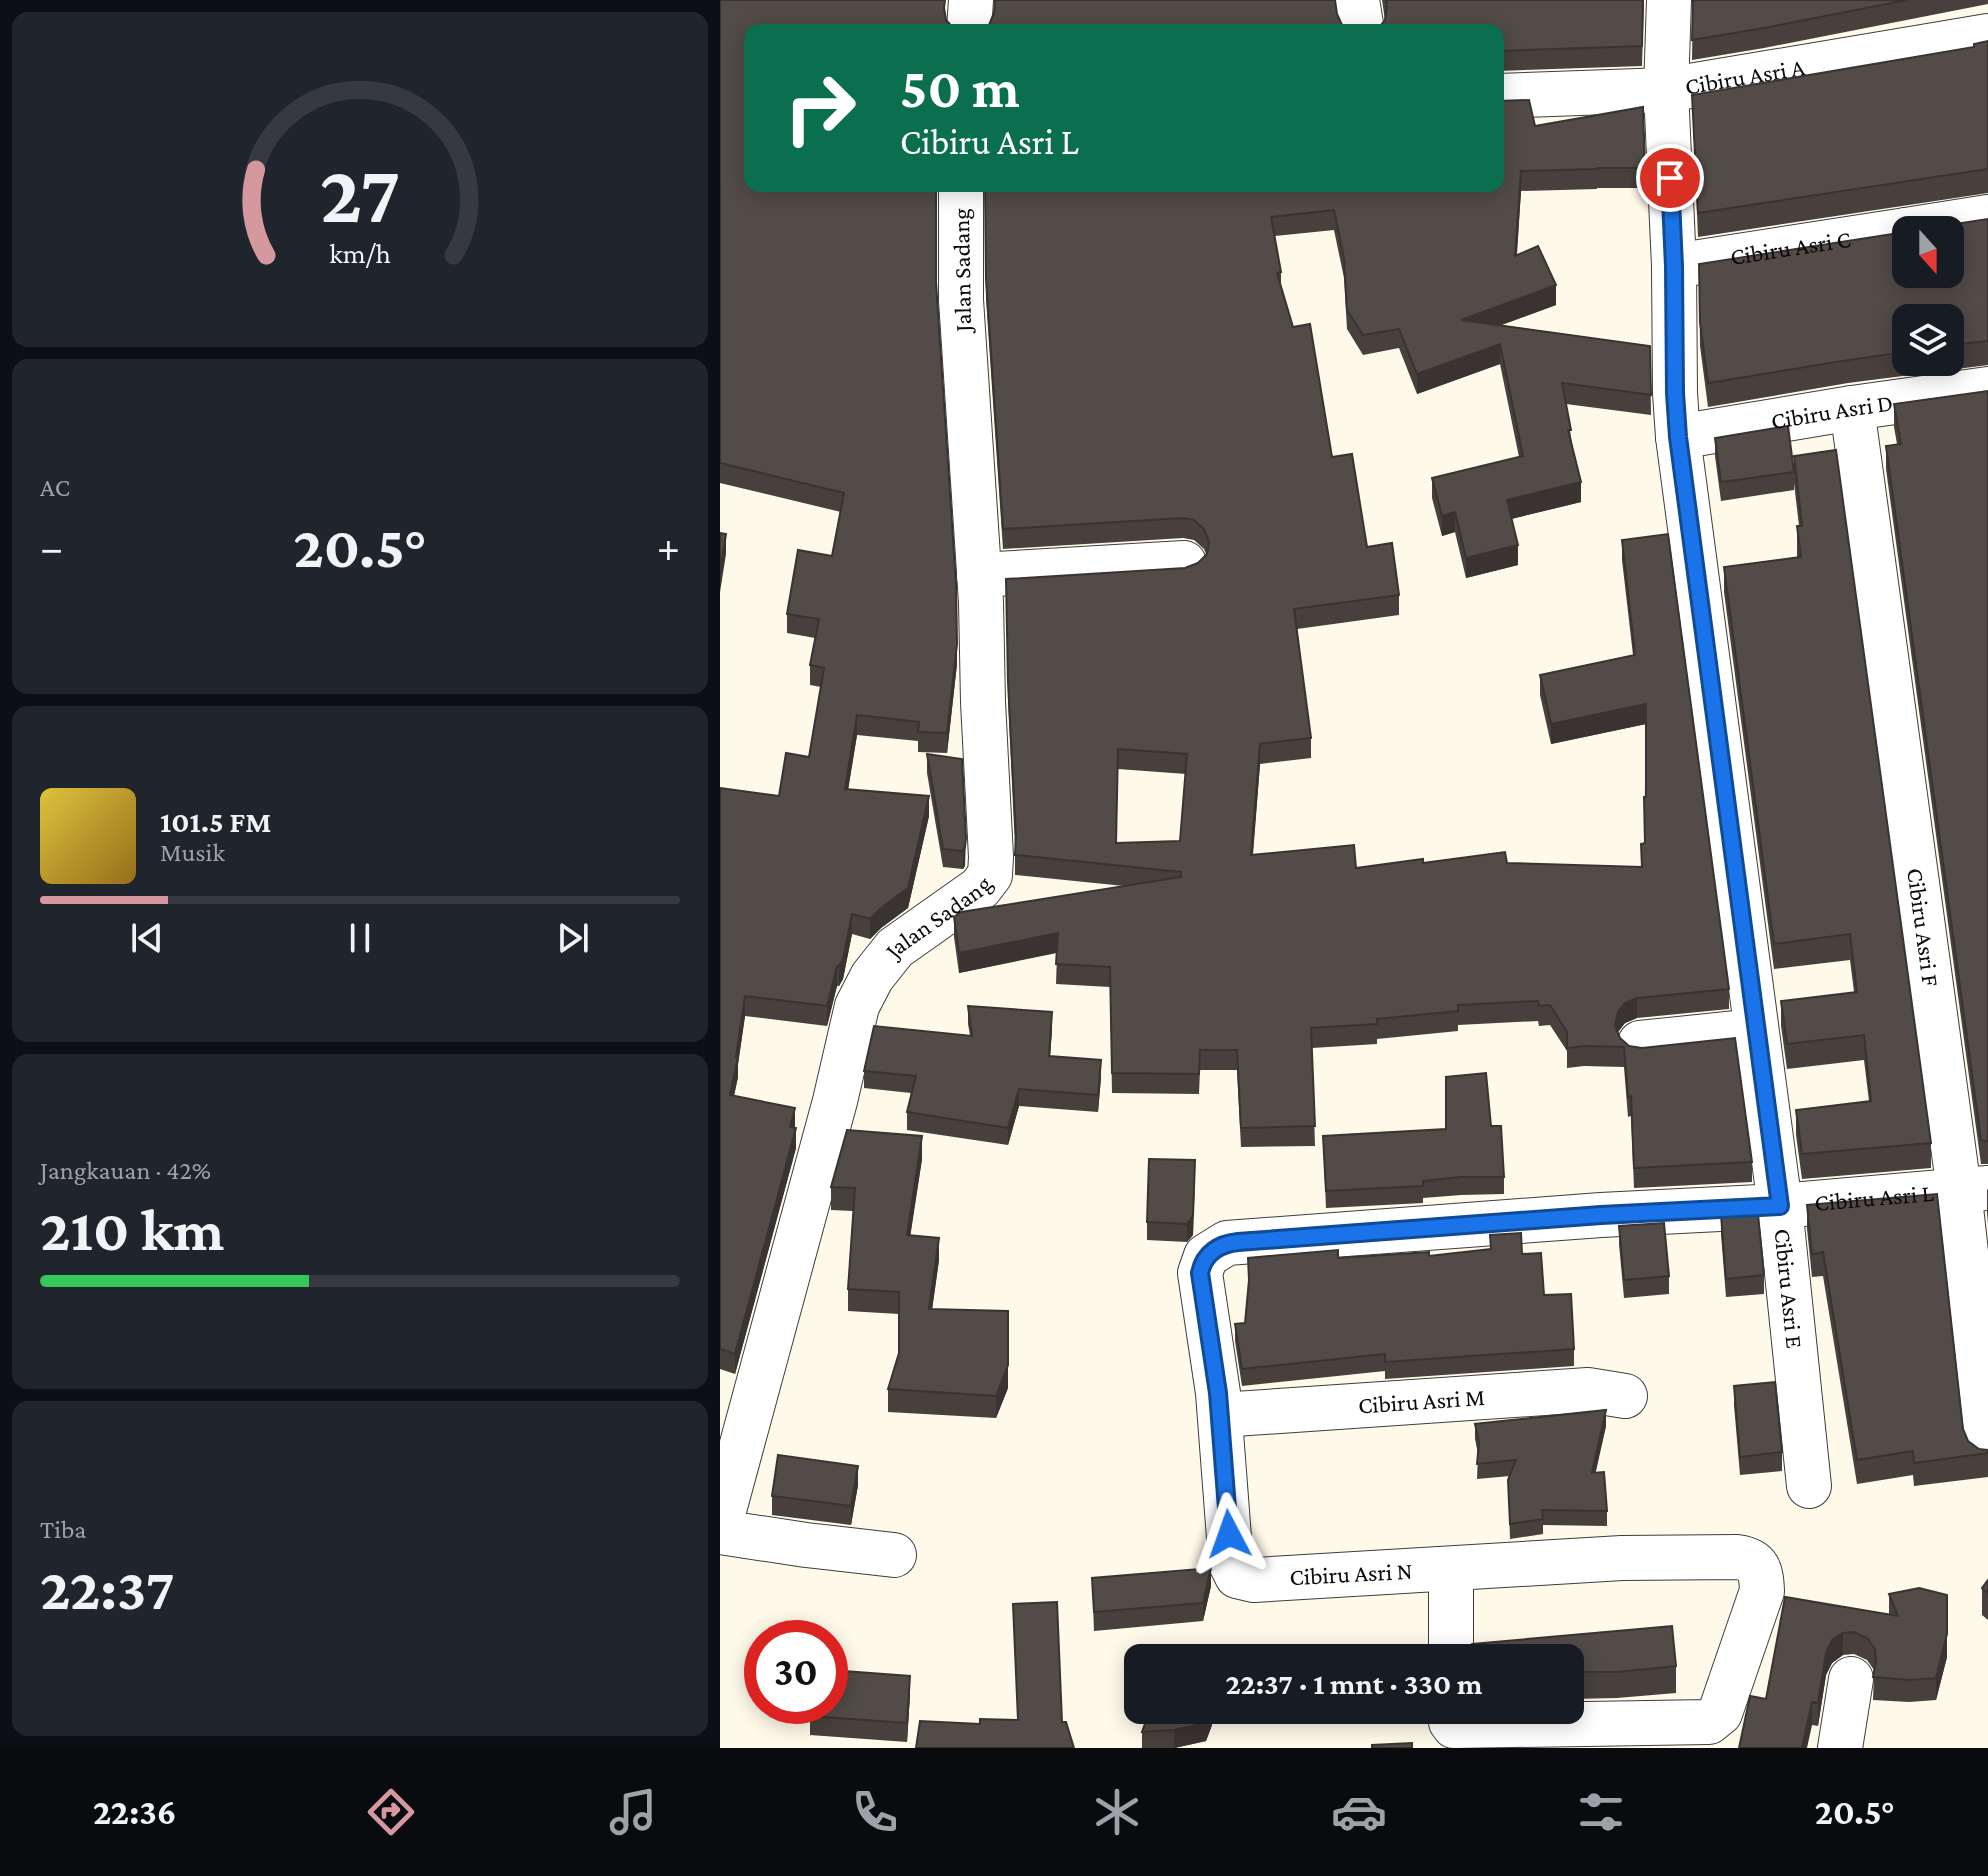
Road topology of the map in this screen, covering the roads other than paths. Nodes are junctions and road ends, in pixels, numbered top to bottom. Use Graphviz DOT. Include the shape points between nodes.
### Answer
graph roads {
  1 [pos="971,0"];
  2 [pos="1357,0"];
  3 [pos="1669,0"];
  4 [pos="969,24"];
  5 [pos="1361,24"];
  6 [pos="1988,36"];
  7 [pos="1666,90"];
  8 [pos="1504,96"];
  9 [pos="961,192"];
  10 [pos="1988,217"];
  11 [pos="1964,221"];
  12 [pos="1892,232"];
  13 [pos="1674,266"];
  14 [pos="1988,389"];
  15 [pos="1852,408"];
  16 [pos="1678,437"];
  17 [pos="1184,563"];
  18 [pos="979,575"];
  19 [pos="1756,1031"];
  20 [pos="1640,1043"];
  21 [pos="1974,1189"];
  22 [pos="1780,1206"];
  23 [pos="1200,1273"];
  24 [pos="1625,1396"];
  25 [pos="1220,1415"];
  26 [pos="1988,1449"];
  27 [pos="1809,1486"];
  28 [pos="720,1525"];
  29 [pos="720,1532"];
  30 [pos="894,1555"];
  31 [pos="1451,1569"];
  32 [pos="1451,1644"];
  33 [pos="1851,1679"];
  34 [pos="1452,1724"];
  35 [pos="1582,1724"];
  36 [pos="1584,1724"];
  37 [pos="1840,1748"];
  1 -- 4 [label="street"];
  2 -- 5 [label="street"];
  3 -- 7 [label="street, Cibiru Asri E"];
  6 -- 7 [label="street, Cibiru Asri A"];
  7 -- 8 [label="street, Cibiru Asri A"];
  7 -- 13 [label="street, Cibiru Asri E"];
  9 -- 18 [label="street, Jalan Sadang" via="961,300"];
  10 -- 11 [label="street, Cibiru Asri C"];
  12 -- 13 [label="street, Cibiru Asri C"];
  13 -- 16 [label="street, Cibiru Asri E"];
  14 -- 15 [label="street, Cibiru Asri D"];
  15 -- 16 [label="street, Cibiru Asri D"];
  15 -- 21 [label="street, Cibiru Asri F"];
  16 -- 19 [label="street, Cibiru Asri E"];
  17 -- 18 [label="street"];
  18 -- 28 [label="street, Jalan Sadang" via="990,875 980,888 895,948 857,1006"];
  19 -- 20 [label="street"];
  19 -- 22 [label="street, Cibiru Asri E"];
  21 -- 22 [label="street, Cibiru Asri L"];
  21 -- 26 [label="street, Cibiru Asri F"];
  22 -- 23 [label="street, Cibiru Asri L" via="1227,1243 1206,1256"];
  22 -- 27 [label="street, Cibiru Asri E"];
  23 -- 25 [label="street, Cibiru Asri N"];
  24 -- 25 [label="street, Cibiru Asri M" via="1588,1390"];
  25 -- 31 [label="street, Cibiru Asri N" via="1231,1564 1237,1576 1254,1580"];
  29 -- 30 [label="street"];
  31 -- 32 [label="street"];
  31 -- 36 [label="street, Cibiru Asri N" via="1622,1558 1737,1557 1756,1564 1762,1591 1720,1713 1709,1722"];
  33 -- 37 [label="street"];
  34 -- 35 [label="street, Cibiru Asri N"];
}
